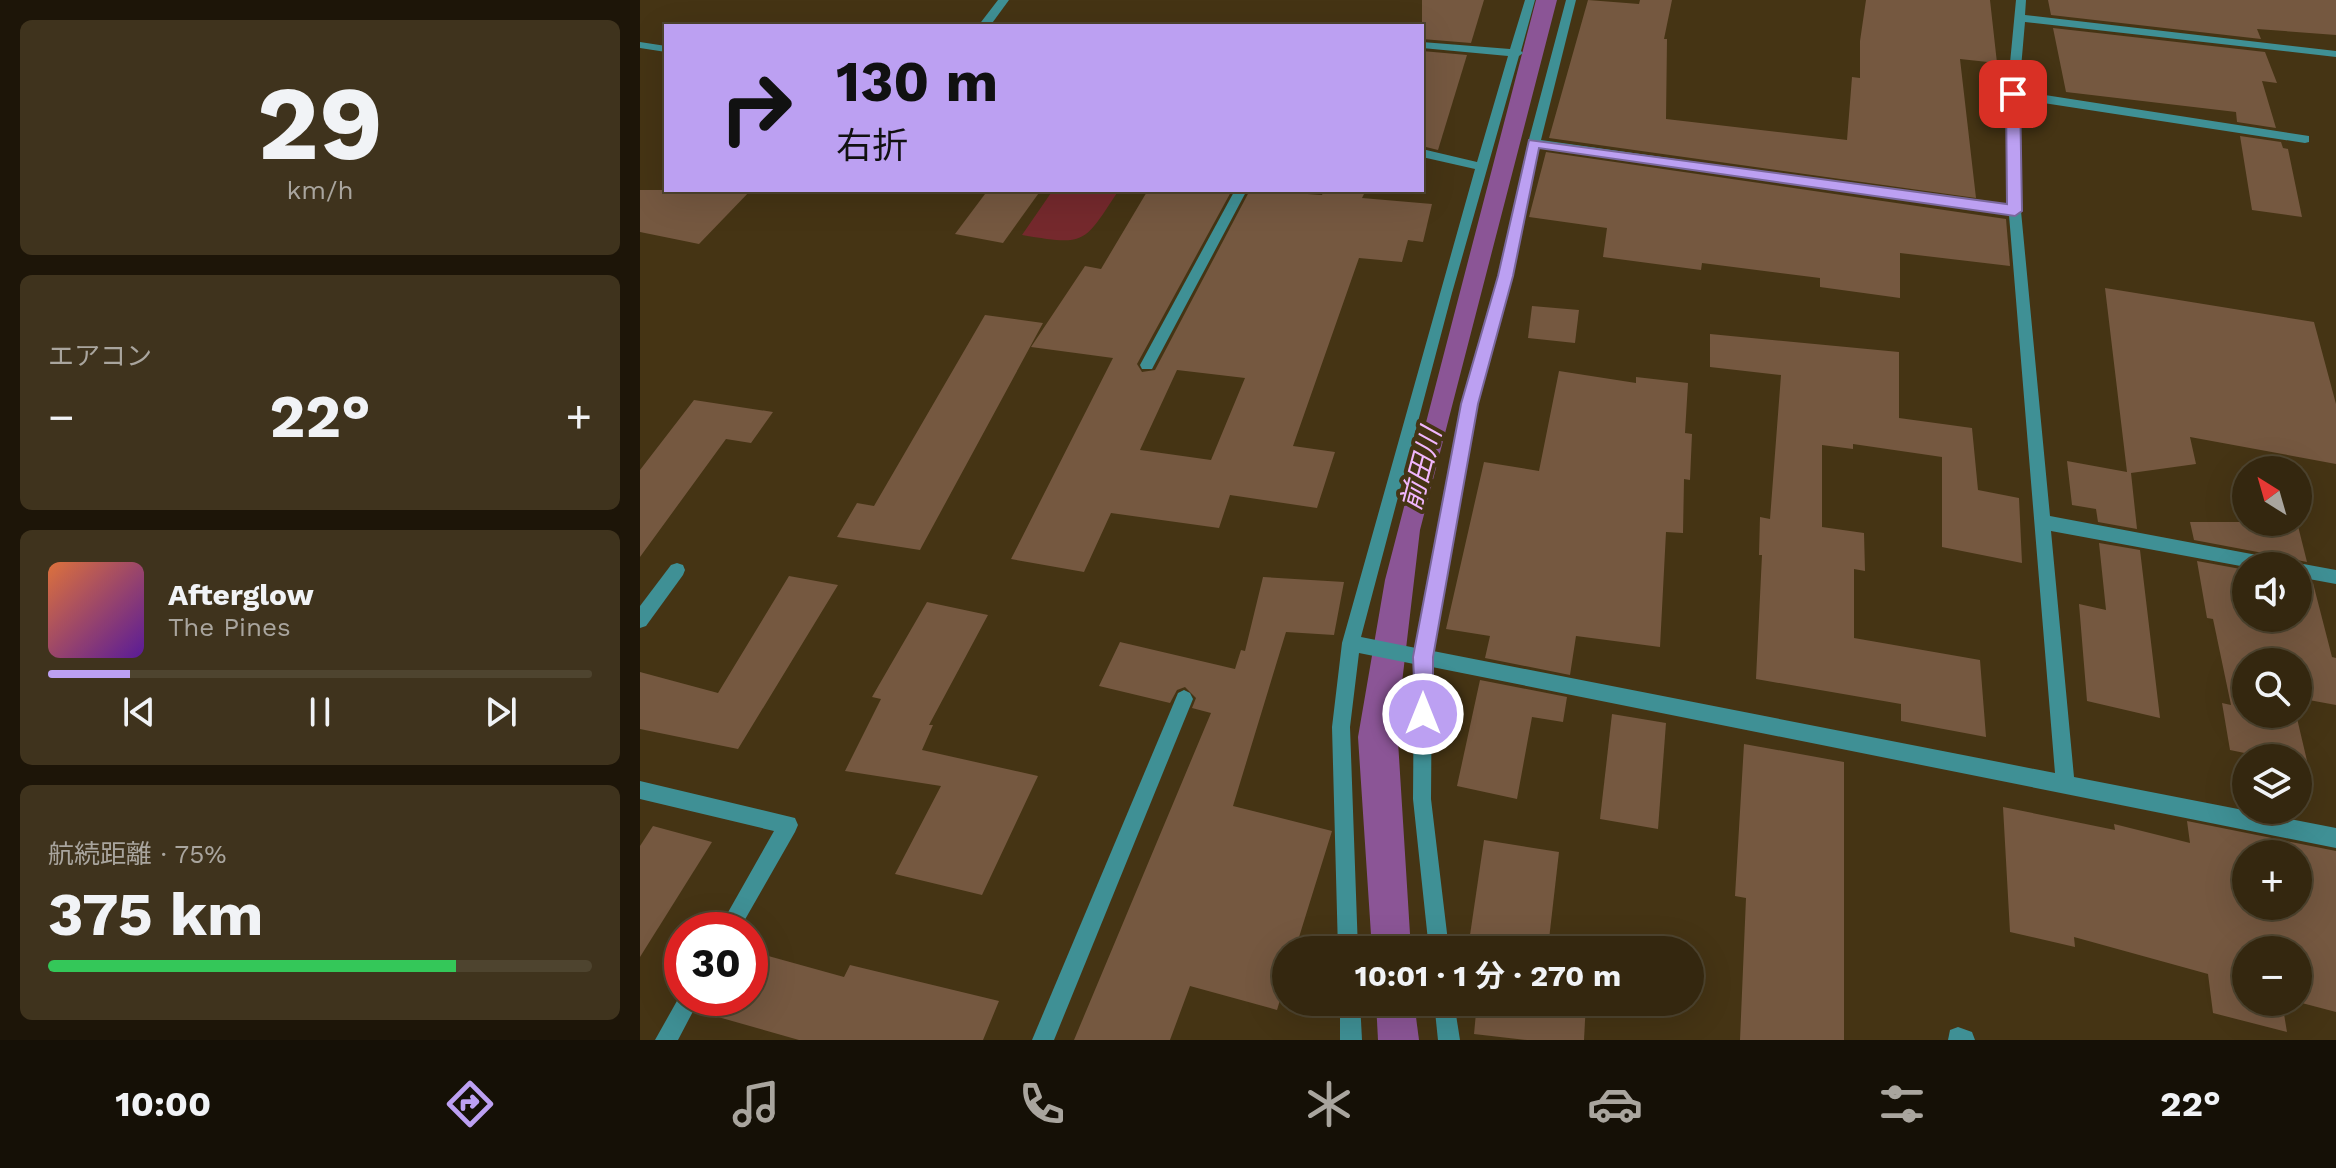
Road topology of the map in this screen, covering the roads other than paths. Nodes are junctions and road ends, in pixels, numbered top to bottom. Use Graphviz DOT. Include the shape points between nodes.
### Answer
graph roads {
  1 [pos="1004,0"];
  2 [pos="1530,0"];
  3 [pos="1571,0"];
  4 [pos="2021,0"];
  5 [pos="2020,18"];
  6 [pos="986,24"];
  7 [pos="640,45"];
  8 [pos="1424,45"];
  9 [pos="664,49"];
  10 [pos="1517,53"];
  11 [pos="2336,54"];
  12 [pos="2013,94"];
  13 [pos="2305,139"];
  14 [pos="1534,143"];
  15 [pos="1424,153"];
  16 [pos="1482,167"];
  17 [pos="1240,192"];
  18 [pos="2015,211"];
  19 [pos="1147,365"];
  20 [pos="2042,522"];
  21 [pos="2232,557"];
  22 [pos="677,570"];
  23 [pos="2312,573"];
  24 [pos="2336,577"];
  25 [pos="640,620"];
  26 [pos="1353,644"];
  27 [pos="1422,657"];
  28 [pos="1184,699"];
  29 [pos="2065,785"];
  30 [pos="640,790"];
  31 [pos="2336,838"];
  32 [pos="738,912"];
  33 [pos="1348,936"];
  34 [pos="1437,936"];
  35 [pos="680,1016"];
  36 [pos="1350,1016"];
  37 [pos="1446,1016"];
  38 [pos="666,1040"];
  39 [pos="1043,1040"];
  40 [pos="1351,1040"];
  41 [pos="1449,1040"];
  1 -- 6 [label="street"];
  2 -- 10 [label="street"];
  3 -- 14 [label="street"];
  4 -- 5 [label="street"];
  5 -- 11 [label="street"];
  5 -- 12 [label="street"];
  7 -- 9 [label="street"];
  8 -- 10 [label="street"];
  10 -- 16 [label="street"];
  12 -- 13 [label="street"];
  12 -- 18 [label="street"];
  14 -- 18 [label="street"];
  14 -- 27 [label="street" via="1505,276 1469,404"];
  15 -- 16 [label="street"];
  16 -- 26 [label="street"];
  17 -- 19 [label="street"];
  18 -- 20 [label="street"];
  20 -- 21 [label="street"];
  20 -- 29 [label="street"];
  22 -- 25 [label="street"];
  23 -- 24 [label="street"];
  26 -- 27 [label="street"];
  26 -- 33 [label="street" via="1341,727"];
  27 -- 29 [label="street"];
  27 -- 34 [label="street" via="1422,799"];
  28 -- 39 [label="street"];
  29 -- 31 [label="street"];
  30 -- 32 [label="street" via="788,825"];
  35 -- 38 [label="street"];
  36 -- 40 [label="street"];
  37 -- 41 [label="street"];
}
